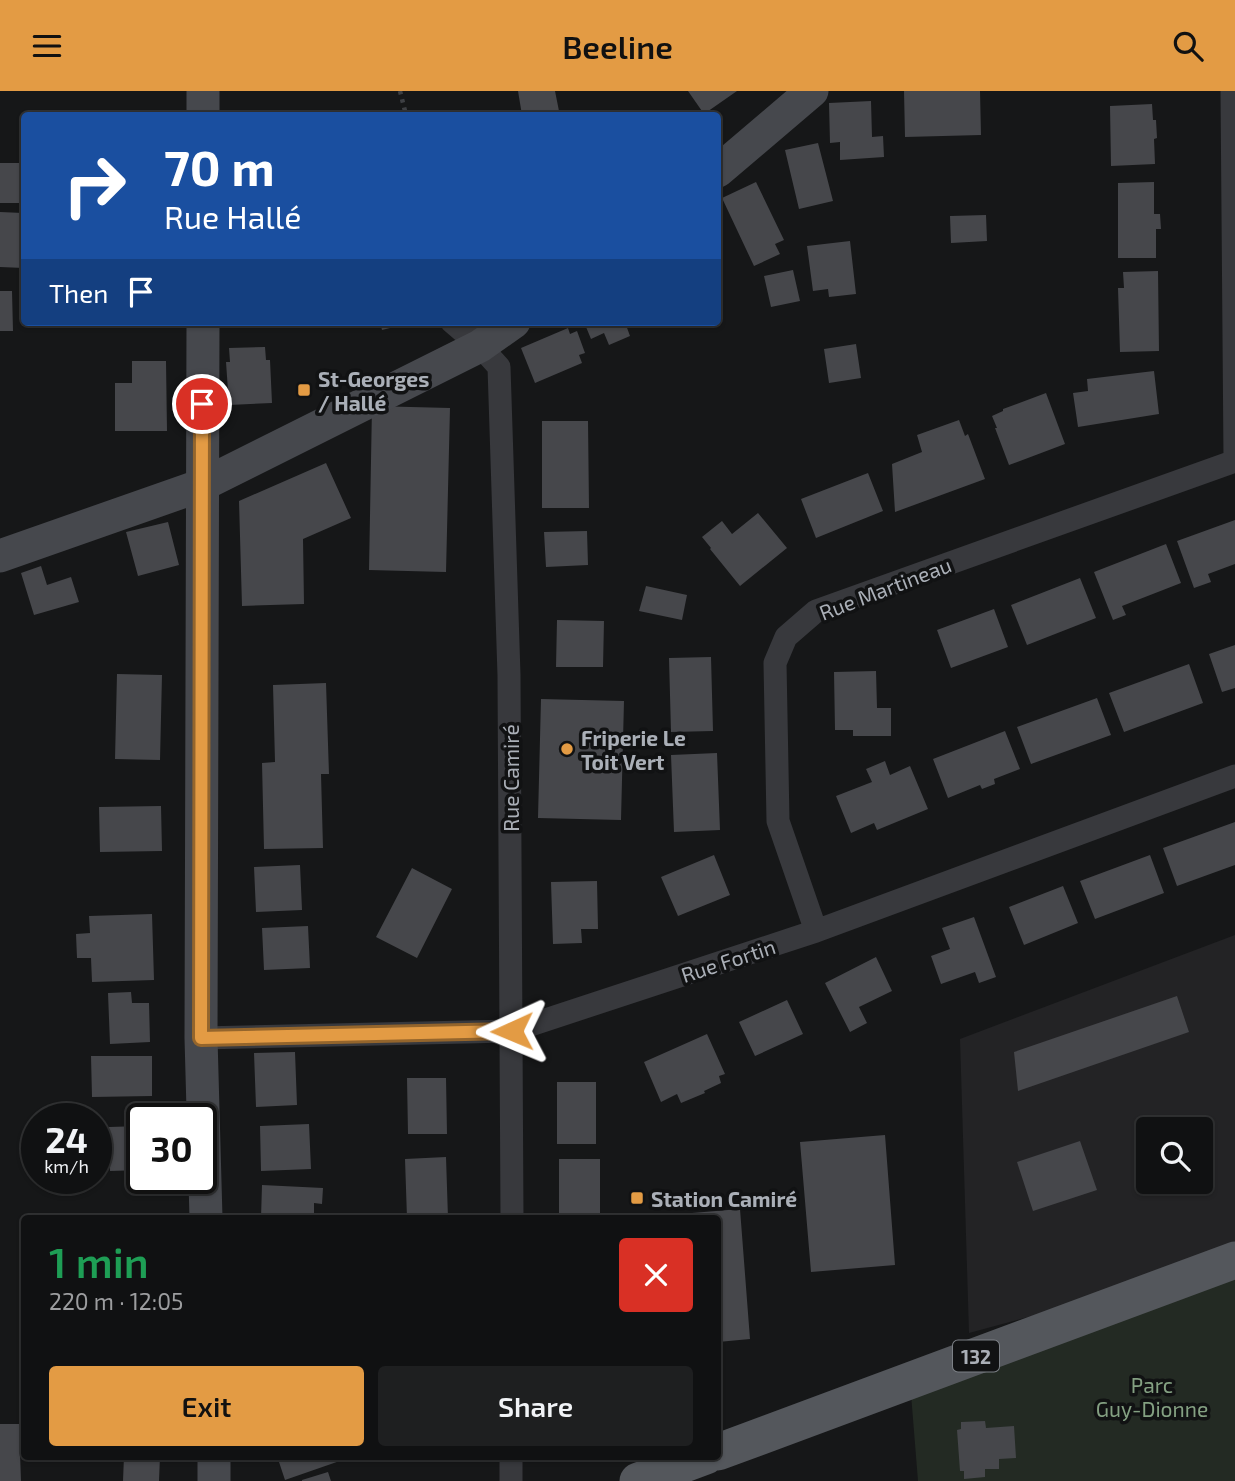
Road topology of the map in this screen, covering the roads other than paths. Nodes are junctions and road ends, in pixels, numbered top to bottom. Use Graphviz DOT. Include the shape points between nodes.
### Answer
graph roads {
  1 [pos="203,91"];
  2 [pos="811,91"];
  3 [pos="1232,91"];
  4 [pos="203,112"];
  5 [pos="721,168"];
  6 [pos="203,326"];
  7 [pos="457,326"];
  8 [pos="508,326"];
  9 [pos="480,346"];
  10 [pos="1235,460"];
  11 [pos="202,485"];
  12 [pos="0,555"];
  13 [pos="1235,776"];
  14 [pos="816,931"];
  15 [pos="512,1031"];
  16 [pos="201,1038"];
  17 [pos="206,1215"];
  18 [pos="512,1215"];
  19 [pos="1235,1260"];
  20 [pos="721,1451"];
  21 [pos="214,1460"];
  22 [pos="512,1460"];
  23 [pos="695,1460"];
  24 [pos="214,1481"];
  25 [pos="511,1481"];
  26 [pos="638,1481"];
  1 -- 4 [label="street"];
  2 -- 5 [label="street"];
  3 -- 10 [label="street"];
  6 -- 11 [label="street"];
  7 -- 9 [label="street, Rue Camiré"];
  8 -- 9 [label="street"];
  9 -- 11 [label="street"];
  9 -- 15 [label="street, Rue Camiré" via="499,367 509,674"];
  10 -- 14 [label="street, Rue Martineau" via="816,611 786,637 775,663 778,821"];
  11 -- 12 [label="street"];
  11 -- 16 [label="street"];
  13 -- 14 [label="street, Rue Fortin"];
  14 -- 15 [label="street, Rue Fortin"];
  15 -- 16 [label="street, Rue Fortin"];
  15 -- 18 [label="street, Rue Camiré"];
  16 -- 17 [label="street"];
  19 -- 20 [label="main road, 132"];
  21 -- 24 [label="street"];
  22 -- 25 [label="street"];
  23 -- 26 [label="main road"];
}
